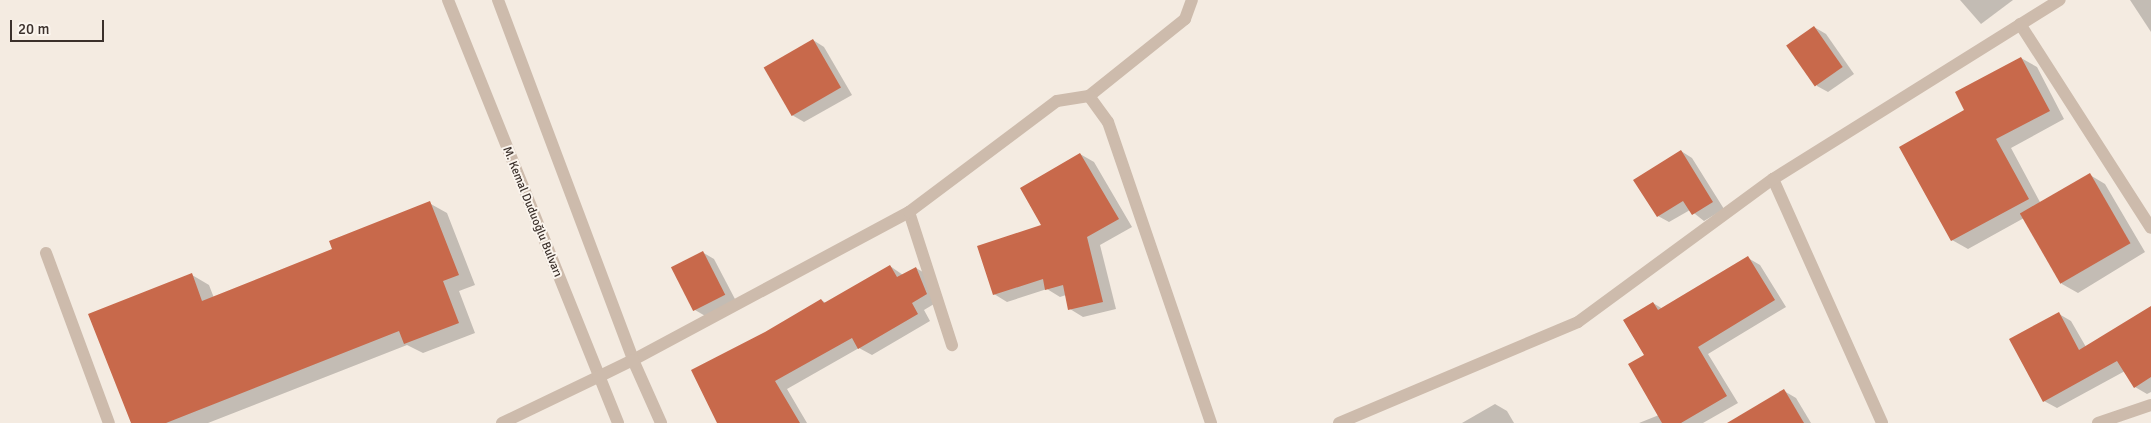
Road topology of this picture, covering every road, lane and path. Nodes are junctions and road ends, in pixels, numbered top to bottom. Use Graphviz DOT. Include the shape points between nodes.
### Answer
graph roads {
  1 [pos="448,0"];
  2 [pos="498,0"];
  3 [pos="1192,0"];
  4 [pos="2060,0"];
  5 [pos="2020,24"];
  6 [pos="1089,96"];
  7 [pos="1773,179"];
  8 [pos="909,212"];
  9 [pos="2151,228"];
  10 [pos="46,253"];
  11 [pos="952,345"];
  12 [pos="633,360"];
  13 [pos="598,377"];
  14 [pos="2151,405"];
  15 [pos="109,423"];
  16 [pos="502,423"];
  17 [pos="618,423"];
  18 [pos="661,423"];
  19 [pos="1211,423"];
  20 [pos="1339,423"];
  21 [pos="1882,423"];
  22 [pos="2098,423"];
  1 -- 13 [label="street, M. Kemal Duduoğlu Bulvarı"];
  2 -- 12 [label="street"];
  3 -- 6 [label="street" via="1185,19"];
  4 -- 5 [label="street"];
  5 -- 7 [label="street"];
  5 -- 9 [label="street"];
  6 -- 8 [label="street" via="1057,102"];
  6 -- 19 [label="street" via="1108,122"];
  7 -- 20 [label="street" via="1578,322"];
  7 -- 21 [label="street"];
  8 -- 11 [label="street"];
  8 -- 12 [label="street"];
  10 -- 15 [label="street"];
  12 -- 13 [label="street"];
  12 -- 18 [label="street"];
  13 -- 16 [label="street"];
  13 -- 17 [label="street, M. Kemal Duduoğlu Bulvarı"];
  14 -- 22 [label="street"];
}
